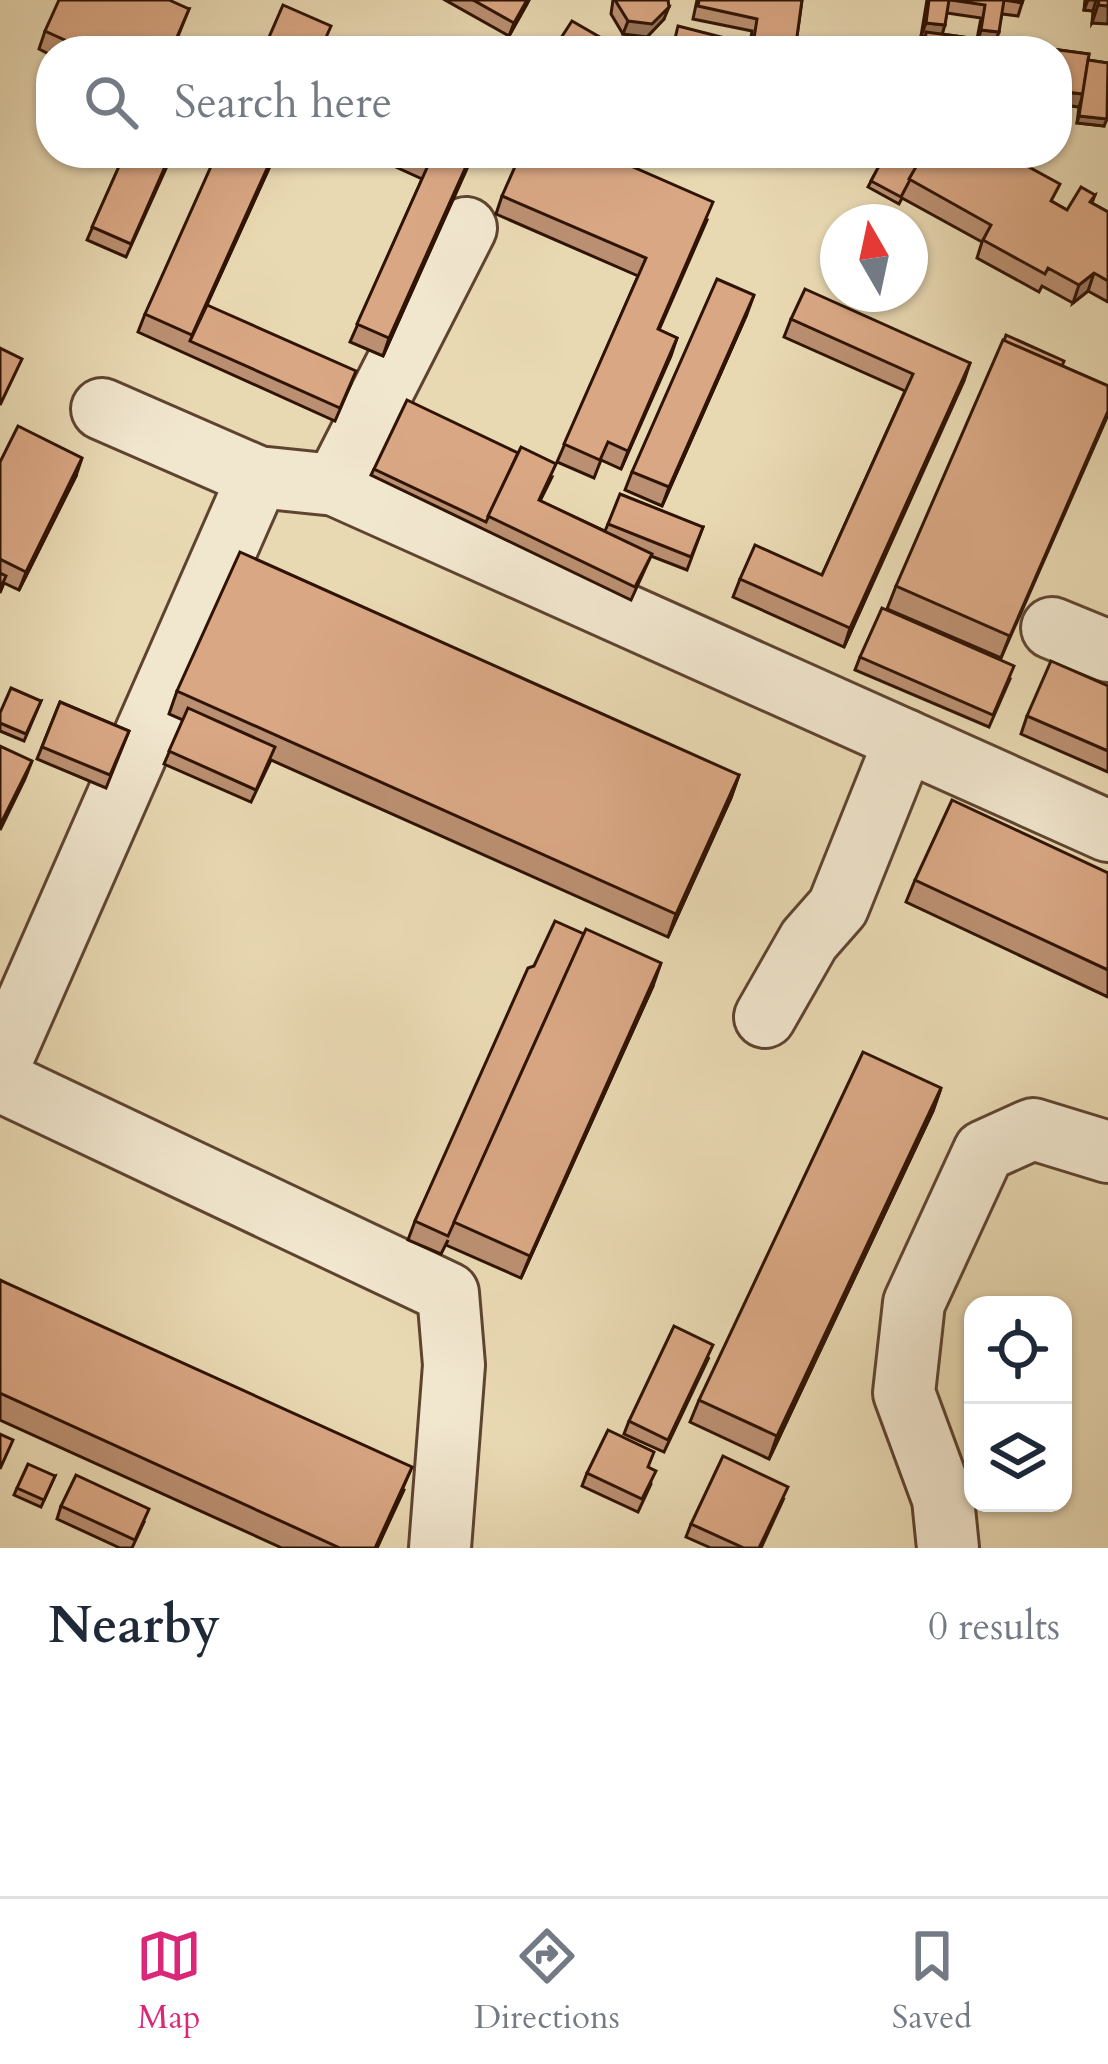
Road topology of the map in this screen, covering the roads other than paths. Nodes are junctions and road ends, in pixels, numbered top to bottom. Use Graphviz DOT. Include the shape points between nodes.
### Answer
graph roads {
  1 [pos="466,228"];
  2 [pos="102,409"];
  3 [pos="259,477"];
  4 [pos="335,485"];
  5 [pos="1052,628"];
  6 [pos="1108,651"];
  7 [pos="905,740"];
  8 [pos="1108,831"];
  9 [pos="765,1017"];
  10 [pos="0,1064"];
  11 [pos="0,1082"];
  12 [pos="1108,1152"];
  13 [pos="443,1529"];
  14 [pos="948,1548"];
  1 -- 4 [label="street"];
  2 -- 3 [label="street"];
  3 -- 4 [label="street"];
  3 -- 10 [label="street"];
  4 -- 7 [label="street"];
  5 -- 6 [label="street"];
  7 -- 8 [label="street"];
  7 -- 9 [label="street" via="838,907"];
  11 -- 13 [label="street" via="448,1293 454,1365"];
  12 -- 14 [label="street" via="1033,1129 984,1151 914,1304 904,1393 944,1499"];
}
